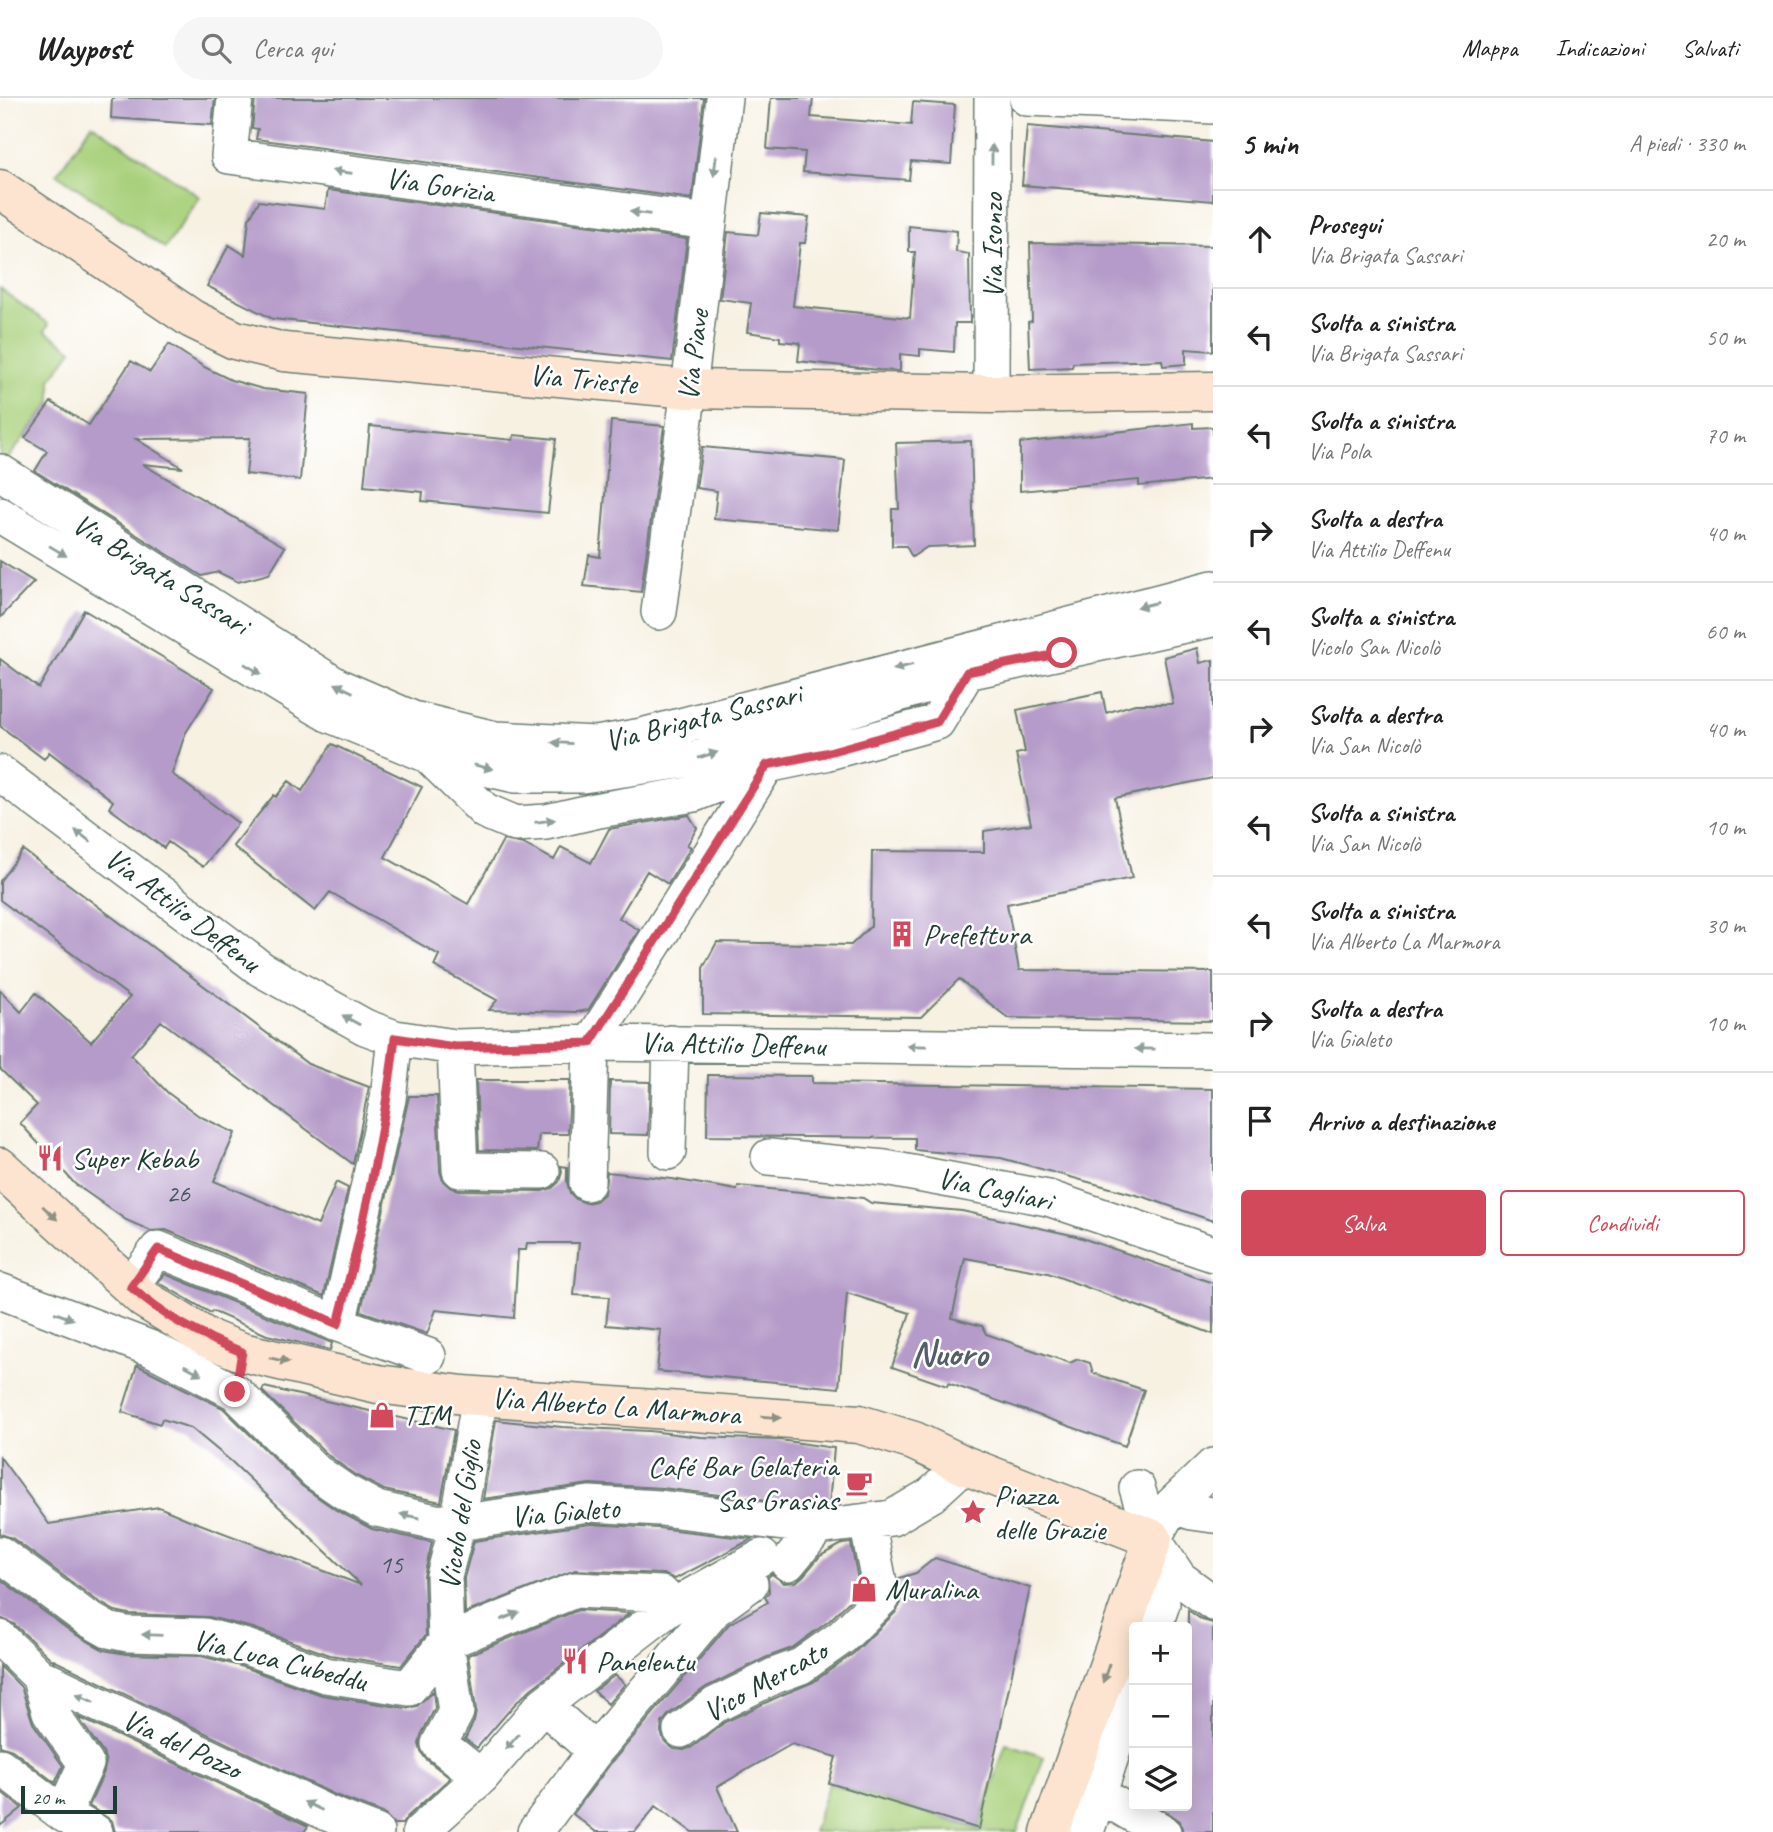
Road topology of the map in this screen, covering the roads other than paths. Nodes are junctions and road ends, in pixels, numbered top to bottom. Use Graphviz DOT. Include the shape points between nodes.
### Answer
graph roads {
  1 [pos="235,98"];
  2 [pos="724,98"];
  3 [pos="992,98"];
  4 [pos="1027,98"];
  5 [pos="1213,106"];
  6 [pos="0,189"];
  7 [pos="708,222"];
  8 [pos="689,389"];
  9 [pos="1213,391"];
  10 [pos="991,394"];
  11 [pos="7,488"];
  12 [pos="0,516"];
  13 [pos="1213,588"];
  14 [pos="659,612"];
  15 [pos="1213,619"];
  16 [pos="967,672"];
  17 [pos="428,755"];
  18 [pos="767,765"];
  19 [pos="0,774"];
  20 [pos="395,1038"];
  21 [pos="590,1043"];
  22 [pos="671,1043"];
  23 [pos="455,1047"];
  24 [pos="1213,1050"];
  25 [pos="668,1152"];
  26 [pos="769,1157"];
  27 [pos="0,1167"];
  28 [pos="542,1171"];
  29 [pos="587,1183"];
  30 [pos="1213,1254"];
  31 [pos="131,1287"];
  32 [pos="0,1291"];
  33 [pos="338,1324"];
  34 [pos="242,1352"];
  35 [pos="428,1356"];
  36 [pos="235,1392"];
  37 [pos="480,1396"];
  38 [pos="964,1465"];
  39 [pos="1213,1466"];
  40 [pos="1137,1488"];
  41 [pos="1172,1506"];
  42 [pos="1213,1515"];
  43 [pos="867,1521"];
  44 [pos="458,1523"];
  45 [pos="818,1528"];
  46 [pos="1153,1539"];
  47 [pos="0,1554"];
  48 [pos="775,1560"];
  49 [pos="1213,1603"];
  50 [pos="668,1609"];
  51 [pos="1156,1622"];
  52 [pos="0,1638"];
  53 [pos="446,1642"];
  54 [pos="39,1676"];
  55 [pos="1129,1697"];
  56 [pos="543,1705"];
  57 [pos="681,1730"];
  58 [pos="595,1751"];
  59 [pos="0,1766"];
  60 [pos="481,1777"];
  61 [pos="1084,1786"];
  62 [pos="64,1814"];
  63 [pos="94,1832"];
  64 [pos="376,1832"];
  65 [pos="420,1832"];
  66 [pos="535,1832"];
  67 [pos="1050,1832"];
  68 [pos="1086,1832"];
  69 [pos="1163,1832"];
  7 -- 1 [label="street, Via Gorizia, one-way" via="229,156"];
  2 -- 7 [label="street, Via Piave, one-way"];
  10 -- 3 [label="street, Via Isonzo, one-way"];
  4 -- 5 [label="street"];
  6 -- 8 [label="street, Via Trieste" via="192,319 235,340 284,352"];
  7 -- 8 [label="street, Via Piave"];
  8 -- 10 [label="street, Via Trieste"];
  8 -- 14 [label="street, Via Piave"];
  9 -- 10 [label="street, Via Trieste"];
  13 -- 11 [label="street, Via Brigata Sassari, one-way" via="642,736 596,744 495,739 412,719 337,686"];
  12 -- 17 [label="street, Via Brigata Sassari, one-way" via="328,714"];
  15 -- 16 [label="street, Via Brigata Sassari"];
  17 -- 16 [label="street, Via Brigata Sassari, one-way" via="515,775 583,775 699,758"];
  16 -- 18 [label="street, Via Brigata Sassari" via="937,722"];
  17 -- 18 [label="street, Via Brigata Sassari, one-way" via="485,811 516,824 694,794"];
  18 -- 21 [label="street"];
  20 -- 19 [label="street, Via Attilio Deffenu, one-way" via="365,1027 261,969"];
  20 -- 23 [label="street, Via Attilio Deffenu"];
  20 -- 33 [label="street" via="388,1098"];
  21 -- 22 [label="street, Via Attilio Deffenu"];
  21 -- 23 [label="street, Via Attilio Deffenu"];
  21 -- 29 [label="street"];
  24 -- 22 [label="street, Via Attilio Deffenu, one-way"];
  22 -- 25 [label="street"];
  23 -- 28 [label="street" via="460,1170"];
  26 -- 30 [label="street, Via Cagliari" via="885,1168 1048,1198"];
  27 -- 31 [label="street, Via Alberto La Marmora, one-way"];
  31 -- 33 [label="street" via="158,1249"];
  31 -- 34 [label="street, Via Alberto La Marmora" via="174,1319"];
  32 -- 36 [label="street, Via Gialeto, one-way" via="152,1349"];
  33 -- 35 [label="street"];
  34 -- 36 [label="street"];
  34 -- 37 [label="street, Via Alberto La Marmora, one-way" via="378,1384"];
  44 -- 36 [label="street, Via Gialeto, one-way" via="377,1509 345,1492 316,1472"];
  37 -- 38 [label="street, Via Alberto La Marmora, one-way" via="859,1424 914,1441"];
  37 -- 44 [label="street, Vicolo del Giglio"];
  38 -- 43 [label="street, Via Gialeto" via="930,1495 892,1518"];
  38 -- 46 [label="street, Via Alberto La Marmora"];
  39 -- 41 [label="street"];
  40 -- 46 [label="street"];
  41 -- 42 [label="street"];
  41 -- 46 [label="street"];
  43 -- 45 [label="street, Via Gialeto"];
  43 -- 57 [label="street, Vico Mercato" via="882,1598 842,1637 802,1666 715,1705"];
  44 -- 45 [label="street, Via Gialeto" via="589,1504"];
  44 -- 53 [label="street, Vicolo del Giglio" via="444,1576"];
  45 -- 48 [label="street"];
  46 -- 49 [label="street" via="1180,1578"];
  46 -- 51 [label="street" via="1162,1604"];
  46 -- 61 [label="street, one-way"];
  53 -- 47 [label="street, Via Luca Cubeddu, one-way" via="409,1688 325,1675 204,1636 108,1630"];
  48 -- 50 [label="street"];
  48 -- 58 [label="street" via="715,1609"];
  53 -- 50 [label="street, Via Luca Cubeddu, one-way" via="575,1590 662,1594"];
  50 -- 56 [label="street"];
  52 -- 54 [label="street, Via del Pozzo"];
  53 -- 60 [label="street, Vicolo del Giglio" via="456,1712 439,1744"];
  54 -- 62 [label="street" via="50,1712 86,1764"];
  64 -- 54 [label="street, Via del Pozzo, one-way"];
  55 -- 61 [label="street"];
  56 -- 58 [label="street"];
  56 -- 60 [label="street, one-way"];
  58 -- 66 [label="street"];
  59 -- 62 [label="street"];
  60 -- 65 [label="street"];
  61 -- 67 [label="street"];
  61 -- 68 [label="street"];
  61 -- 69 [label="street"];
  62 -- 63 [label="street"];
}
